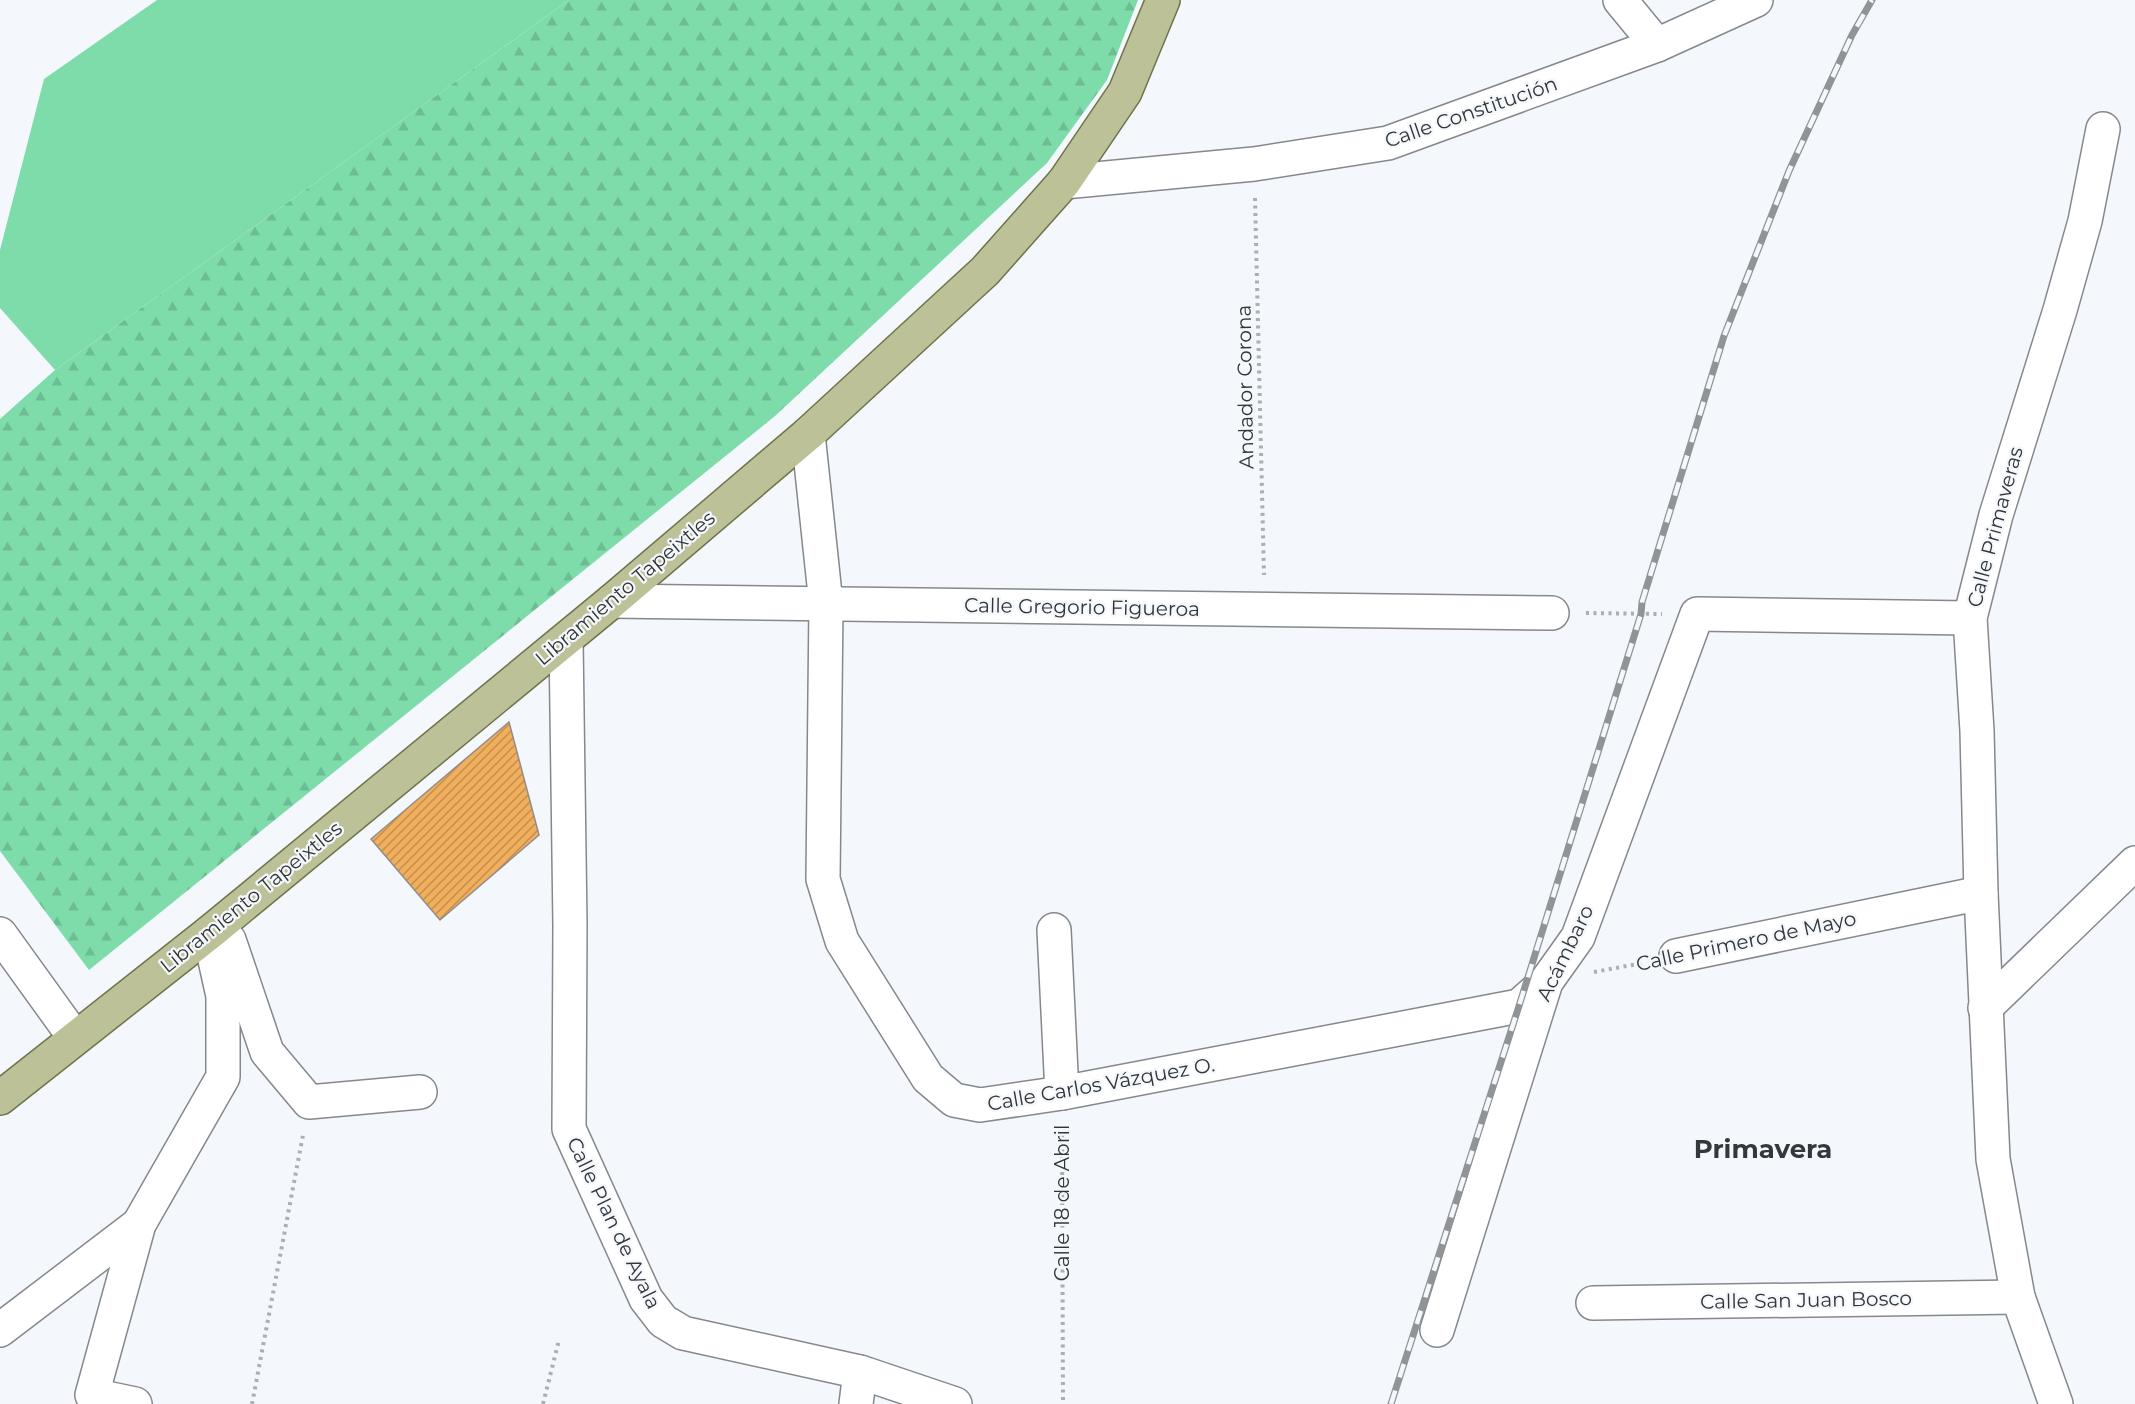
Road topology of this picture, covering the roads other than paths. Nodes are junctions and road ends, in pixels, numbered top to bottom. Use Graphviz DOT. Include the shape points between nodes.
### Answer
graph roads {
  1 [pos="1163,0"];
  2 [pos="1620,0"];
  3 [pos="1756,0"];
  4 [pos="1657,45"];
  5 [pos="2103,129"];
  6 [pos="1064,182"];
  7 [pos="808,434"];
  8 [pos="612,602"];
  9 [pos="825,604"];
  10 [pos="1552,613"];
  11 [pos="1970,618"];
  12 [pos="566,640"];
  13 [pos="2135,863"];
  14 [pos="1981,893"];
  15 [pos="216,927"];
  16 [pos="1054,930"];
  17 [pos="0,934"];
  18 [pos="1676,956"];
  19 [pos="1546,982"];
  20 [pos="1985,1008"];
  21 [pos="75,1038"];
  22 [pos="420,1092"];
  23 [pos="1062,1094"];
  24 [pos="0,1098"];
  25 [pos="139,1224"];
  26 [pos="2018,1297"];
  27 [pos="1593,1303"];
  28 [pos="0,1330"];
  29 [pos="1437,1330"];
  30 [pos="860,1372"];
  31 [pos="135,1404"];
  32 [pos="856,1404"];
  33 [pos="955,1404"];
  34 [pos="2056,1404"];
  1 -- 6 [label="main road, Libramiento Tapeixtles" via="1125,92"];
  2 -- 4 [label="street"];
  3 -- 4 [label="street, Calle Constitución"];
  4 -- 6 [label="street, Calle Constitución" via="1388,143 1254,164"];
  5 -- 11 [label="street, Calle Primaveras" via="2085,221 1996,515"];
  6 -- 7 [label="main road, Libramiento Tapeixtles" via="986,271"];
  7 -- 8 [label="main road, Libramiento Tapeixtles"];
  7 -- 9 [label="street, Calle Carlos Vázquez O."];
  8 -- 9 [label="street, Calle Gregorio Figueroa"];
  8 -- 12 [label="main road, Libramiento Tapeixtles"];
  9 -- 10 [label="street, Calle Gregorio Figueroa"];
  9 -- 23 [label="street, Calle Carlos Vázquez O." via="822,879 842,941 928,1078 954,1100 980,1105"];
  11 -- 14 [label="street, Calle Primaveras"];
  11 -- 19 [label="street, Acámbaro" via="1697,614 1578,937"];
  12 -- 15 [label="main road, Libramiento Tapeixtles"];
  12 -- 30 [label="street, Calle Plan de Ayala" via="569,1129 646,1299 663,1321 683,1333"];
  13 -- 20 [label="street"];
  14 -- 18 [label="street, Calle Primero de Mayo"];
  14 -- 20 [label="street, Calle Primaveras"];
  15 -- 21 [label="main road, Libramiento Tapeixtles"];
  15 -- 22 [label="street" via="267,1052 309,1102"];
  15 -- 25 [label="street" via="223,996 223,1077"];
  16 -- 23 [label="street"];
  17 -- 21 [label="street"];
  19 -- 23 [label="street, Calle Carlos Vázquez O." via="1519,1006"];
  19 -- 29 [label="street, Acámbaro"];
  20 -- 26 [label="street, Calle Primaveras" via="1993,1160"];
  21 -- 24 [label="main road, Libramiento Tapeixtles"];
  25 -- 28 [label="street"];
  25 -- 31 [label="street" via="92,1395"];
  26 -- 27 [label="street, Calle San Juan Bosco"];
  26 -- 34 [label="street, Calle Primaveras"];
  30 -- 32 [label="street"];
  30 -- 33 [label="street, Calle Plan de Ayala"];
}
